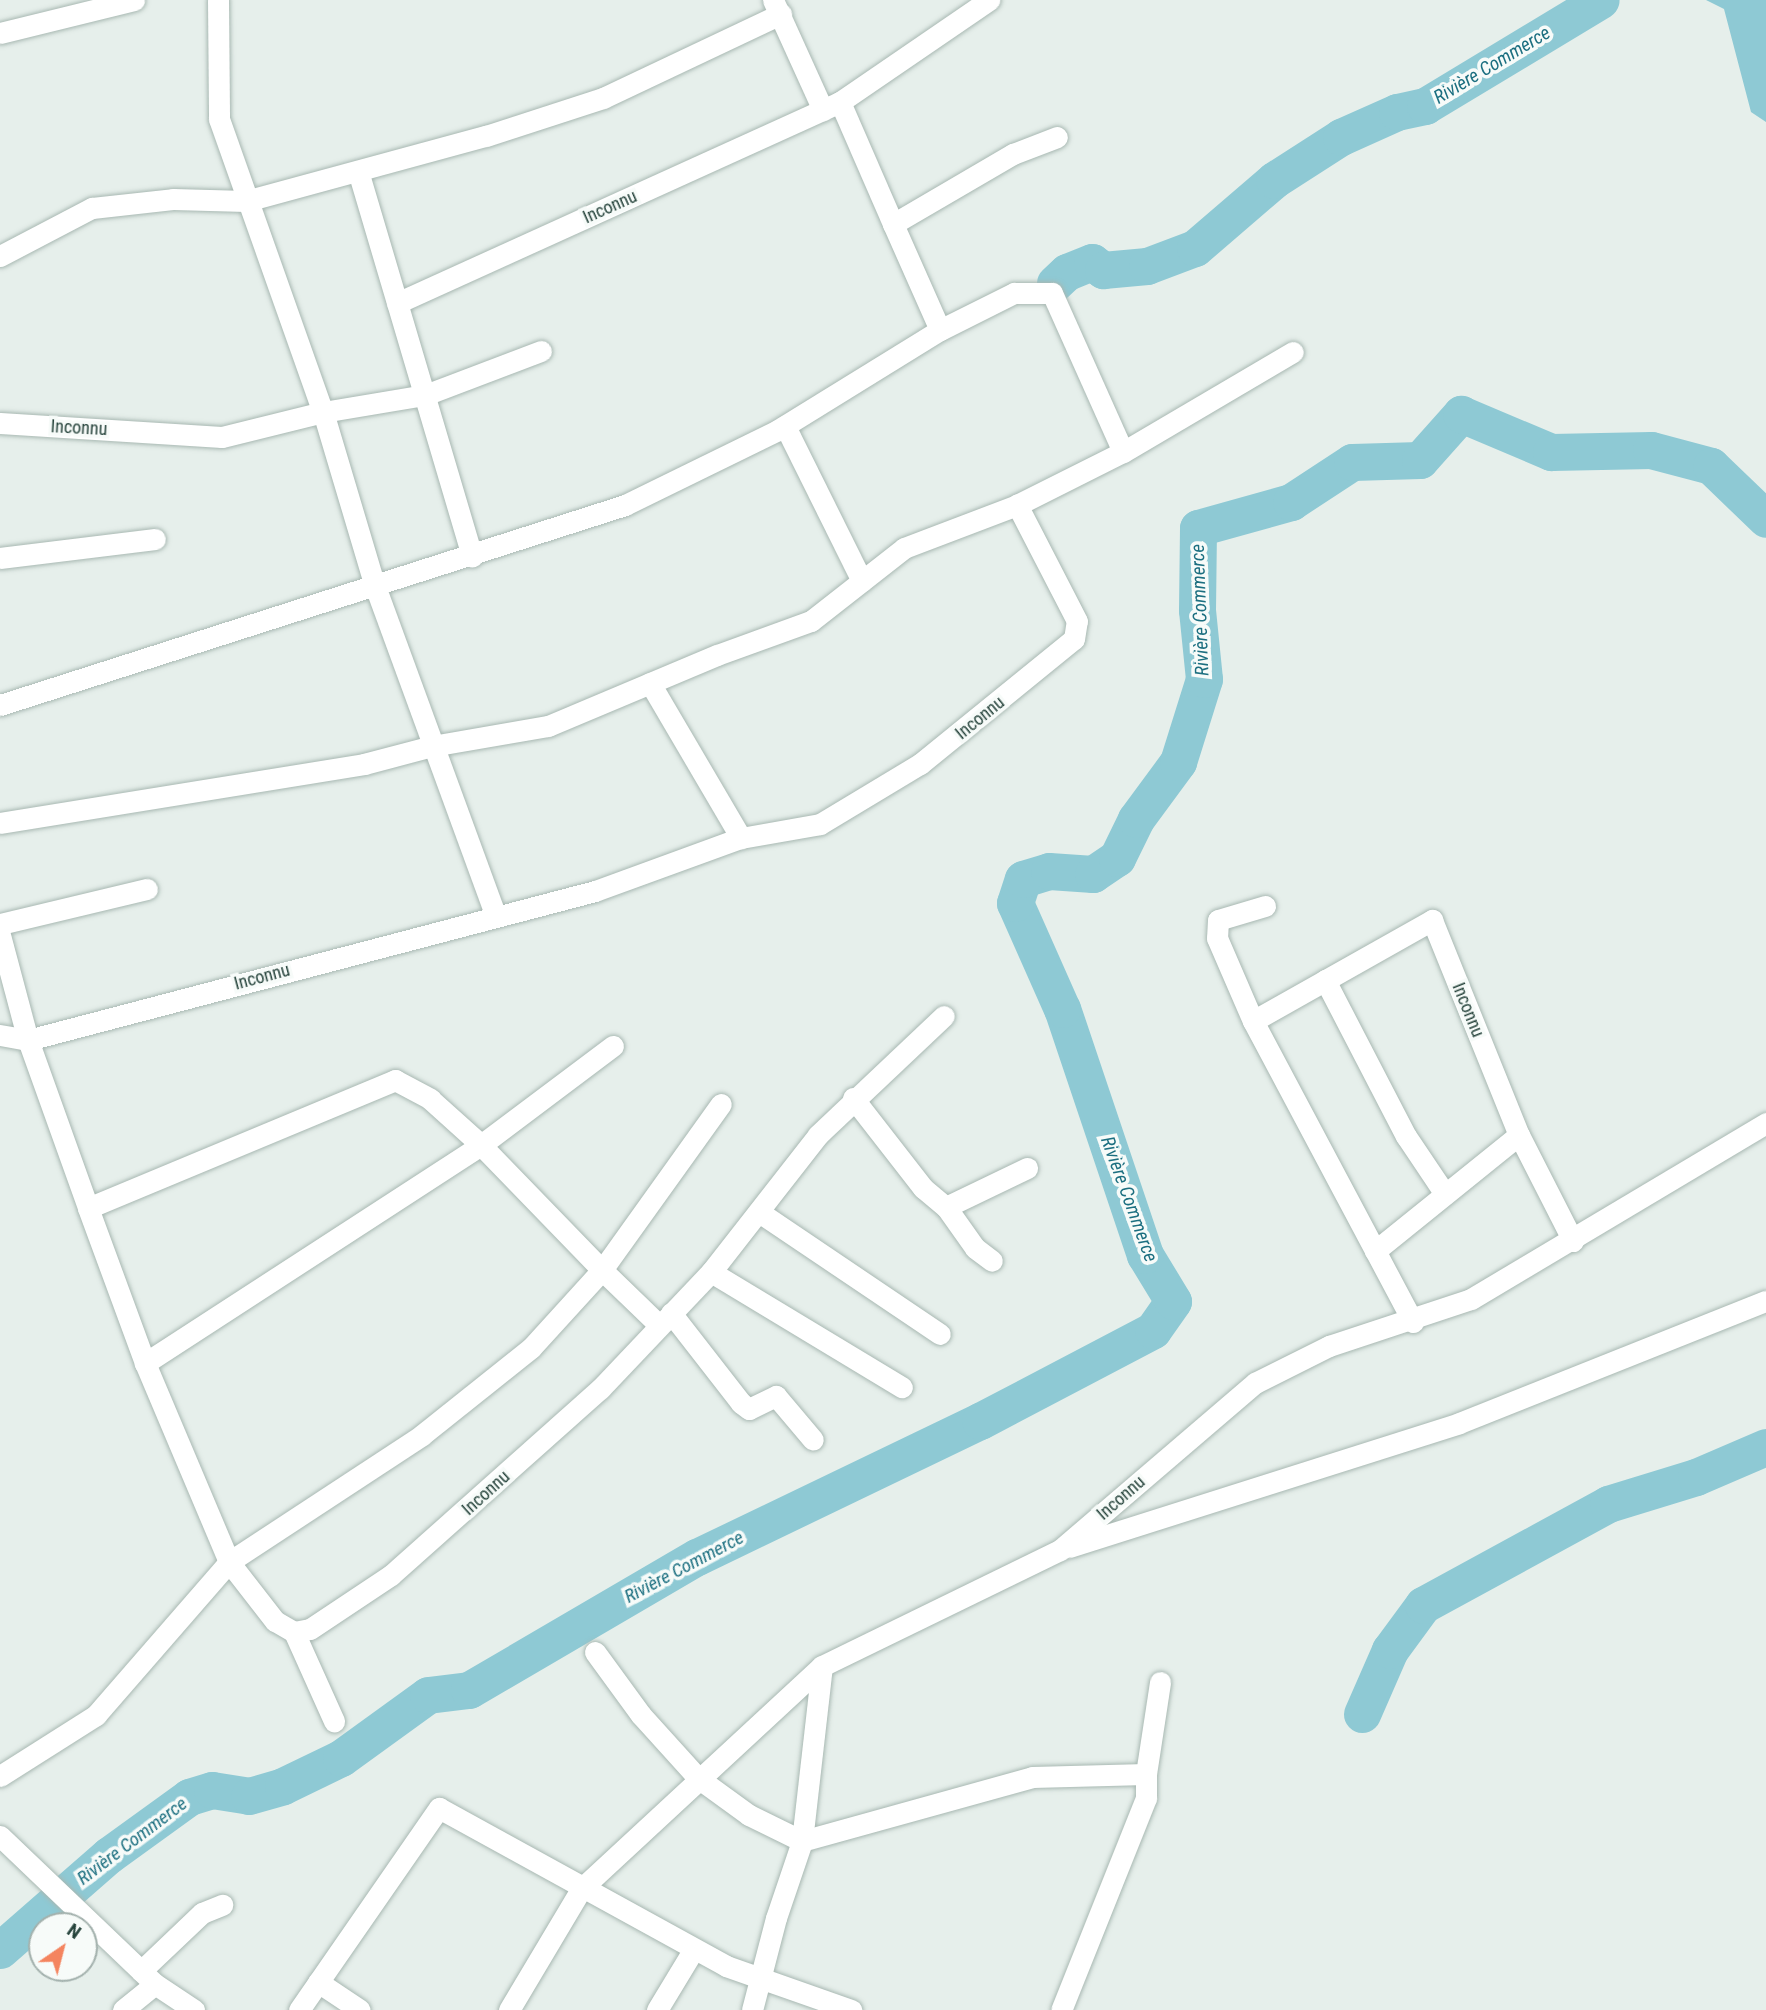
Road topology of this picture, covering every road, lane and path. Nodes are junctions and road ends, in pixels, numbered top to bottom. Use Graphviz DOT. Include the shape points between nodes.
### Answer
graph roads {
  1 [pos="134,0"];
  2 [pos="218,0"];
  3 [pos="989,0"];
  4 [pos="777,7"];
  5 [pos="0,33"];
  6 [pos="832,106"];
  7 [pos="1057,137"];
  8 [pos="358,171"];
  9 [pos="246,201"];
  10 [pos="893,224"];
  11 [pos="0,256"];
  12 [pos="397,303"];
  13 [pos="940,330"];
  14 [pos="541,351"];
  15 [pos="1293,352"];
  16 [pos="425,395"];
  17 [pos="323,412"];
  18 [pos="0,423"];
  19 [pos="785,426"];
  20 [pos="1123,452"];
  21 [pos="1017,506"];
  22 [pos="155,539"];
  23 [pos="472,556"];
  24 [pos="0,558"];
  25 [pos="862,581"];
  26 [pos="375,586"];
  27 [pos="650,683"];
  28 [pos="0,705"];
  29 [pos="432,746"];
  30 [pos="0,823"];
  31 [pos="741,838"];
  32 [pos="147,889"];
  33 [pos="1265,906"];
  34 [pos="495,914"];
  35 [pos="0,924"];
  36 [pos="0,936"];
  37 [pos="1325,981"];
  38 [pos="944,1016"];
  39 [pos="1253,1021"];
  40 [pos="0,1035"];
  41 [pos="28,1040"];
  42 [pos="612,1046"];
  43 [pos="853,1098"];
  44 [pos="721,1104"];
  45 [pos="1766,1123"];
  46 [pos="1518,1135"];
  47 [pos="481,1145"];
  48 [pos="1027,1168"];
  49 [pos="1445,1194"];
  50 [pos="946,1207"];
  51 [pos="89,1208"];
  52 [pos="759,1212"];
  53 [pos="1573,1241"];
  54 [pos="1375,1251"];
  55 [pos="992,1261"];
  56 [pos="602,1270"];
  57 [pos="711,1272"];
  58 [pos="1766,1301"];
  59 [pos="665,1319"];
  60 [pos="1413,1322"];
  61 [pos="940,1334"];
  62 [pos="145,1363"];
  63 [pos="902,1387"];
  64 [pos="813,1440"];
  65 [pos="1060,1550"];
  66 [pos="235,1557"];
  67 [pos="294,1632"];
  68 [pos="595,1651"];
  69 [pos="822,1666"];
  70 [pos="1160,1682"];
  71 [pos="334,1721"];
  72 [pos="1146,1774"];
  73 [pos="0,1776"];
  74 [pos="698,1779"];
  75 [pos="0,1836"];
  76 [pos="802,1841"];
  77 [pos="581,1889"];
  78 [pos="222,1905"];
  79 [pos="694,1949"];
  80 [pos="148,1977"];
  81 [pos="760,1980"];
  82 [pos="318,1982"];
  83 [pos="123,2010"];
  84 [pos="194,2010"];
  85 [pos="299,2010"];
  86 [pos="360,2010"];
  87 [pos="509,2010"];
  88 [pos="657,2010"];
  89 [pos="752,2010"];
  90 [pos="851,2010"];
  91 [pos="1061,2010"];
  1 -- 5 [label="street"];
  2 -- 9 [label="street" via="219,119"];
  3 -- 6 [label="street, Inconnu"];
  4 -- 6 [label="street"];
  4 -- 8 [label="street" via="603,98"];
  6 -- 10 [label="street"];
  6 -- 12 [label="street, Inconnu"];
  7 -- 10 [label="street" via="1013,154"];
  8 -- 9 [label="street"];
  8 -- 12 [label="street"];
  9 -- 11 [label="street" via="173,199 92,208"];
  9 -- 17 [label="street"];
  10 -- 13 [label="street"];
  12 -- 16 [label="street"];
  13 -- 19 [label="street"];
  13 -- 20 [label="street" via="1014,293 1052,293"];
  14 -- 16 [label="street, Inconnu"];
  15 -- 20 [label="street"];
  16 -- 17 [label="street, Inconnu"];
  16 -- 23 [label="street"];
  17 -- 18 [label="street, Inconnu" via="222,437"];
  17 -- 26 [label="street"];
  19 -- 23 [label="street" via="625,505"];
  19 -- 25 [label="street"];
  20 -- 21 [label="street"];
  21 -- 25 [label="street" via="904,548"];
  21 -- 31 [label="street, Inconnu" via="1077,621 1074,639 967,729 870,796 820,824"];
  22 -- 24 [label="street"];
  23 -- 26 [label="street"];
  25 -- 27 [label="street" via="811,621"];
  26 -- 28 [label="street"];
  26 -- 29 [label="street"];
  27 -- 29 [label="street" via="548,726"];
  27 -- 31 [label="street"];
  29 -- 30 [label="street" via="364,764"];
  29 -- 34 [label="street"];
  31 -- 34 [label="street, Inconnu" via="595,891"];
  32 -- 35 [label="street"];
  33 -- 39 [label="street" via="1218,920 1217,938"];
  34 -- 41 [label="street, Inconnu"];
  36 -- 41 [label="street"];
  37 -- 39 [label="street, Inconnu"];
  37 -- 46 [label="street, Inconnu" via="1432,920"];
  37 -- 49 [label="street" via="1406,1136"];
  38 -- 43 [label="street, Inconnu"];
  39 -- 54 [label="street"];
  40 -- 41 [label="street, Inconnu"];
  41 -- 51 [label="street"];
  42 -- 47 [label="street"];
  43 -- 50 [label="street" via="923,1188"];
  43 -- 52 [label="street, Inconnu"];
  44 -- 56 [label="street"];
  45 -- 53 [label="street, Inconnu"];
  46 -- 49 [label="street"];
  46 -- 53 [label="street, Inconnu"];
  47 -- 51 [label="street" via="430,1099 395,1080"];
  47 -- 56 [label="street"];
  47 -- 62 [label="street"];
  48 -- 50 [label="street"];
  49 -- 54 [label="street"];
  50 -- 55 [label="street" via="975,1248"];
  51 -- 62 [label="street"];
  52 -- 57 [label="street, Inconnu"];
  52 -- 61 [label="street"];
  53 -- 60 [label="street, Inconnu" via="1471,1299"];
  54 -- 60 [label="street"];
  56 -- 59 [label="street"];
  56 -- 66 [label="street" via="531,1348 422,1434"];
  57 -- 59 [label="street, Inconnu"];
  57 -- 63 [label="street"];
  58 -- 65 [label="street" via="1459,1423"];
  59 -- 64 [label="street" via="741,1403 749,1409 776,1396"];
  59 -- 67 [label="street, Inconnu" via="600,1388 467,1511 391,1575 310,1629"];
  60 -- 65 [label="street, Inconnu" via="1329,1346 1255,1383"];
  62 -- 66 [label="street"];
  65 -- 69 [label="street, Inconnu"];
  66 -- 67 [label="street" via="275,1621"];
  66 -- 73 [label="street" via="96,1715"];
  67 -- 71 [label="street"];
  68 -- 74 [label="street" via="641,1715"];
  69 -- 74 [label="street, Inconnu"];
  69 -- 76 [label="street"];
  70 -- 72 [label="street"];
  72 -- 76 [label="street" via="1032,1777"];
  72 -- 91 [label="street" via="1146,1798"];
  74 -- 76 [label="street" via="749,1815"];
  74 -- 77 [label="street, Inconnu"];
  75 -- 80 [label="street"];
  76 -- 81 [label="street"];
  77 -- 79 [label="street"];
  77 -- 82 [label="street" via="439,1808"];
  77 -- 87 [label="street, Inconnu"];
  78 -- 80 [label="street" via="202,1913"];
  79 -- 81 [label="street"];
  79 -- 88 [label="street"];
  80 -- 83 [label="street"];
  80 -- 84 [label="street"];
  81 -- 89 [label="street"];
  81 -- 90 [label="street"];
  82 -- 85 [label="street"];
  82 -- 86 [label="street"];
}
